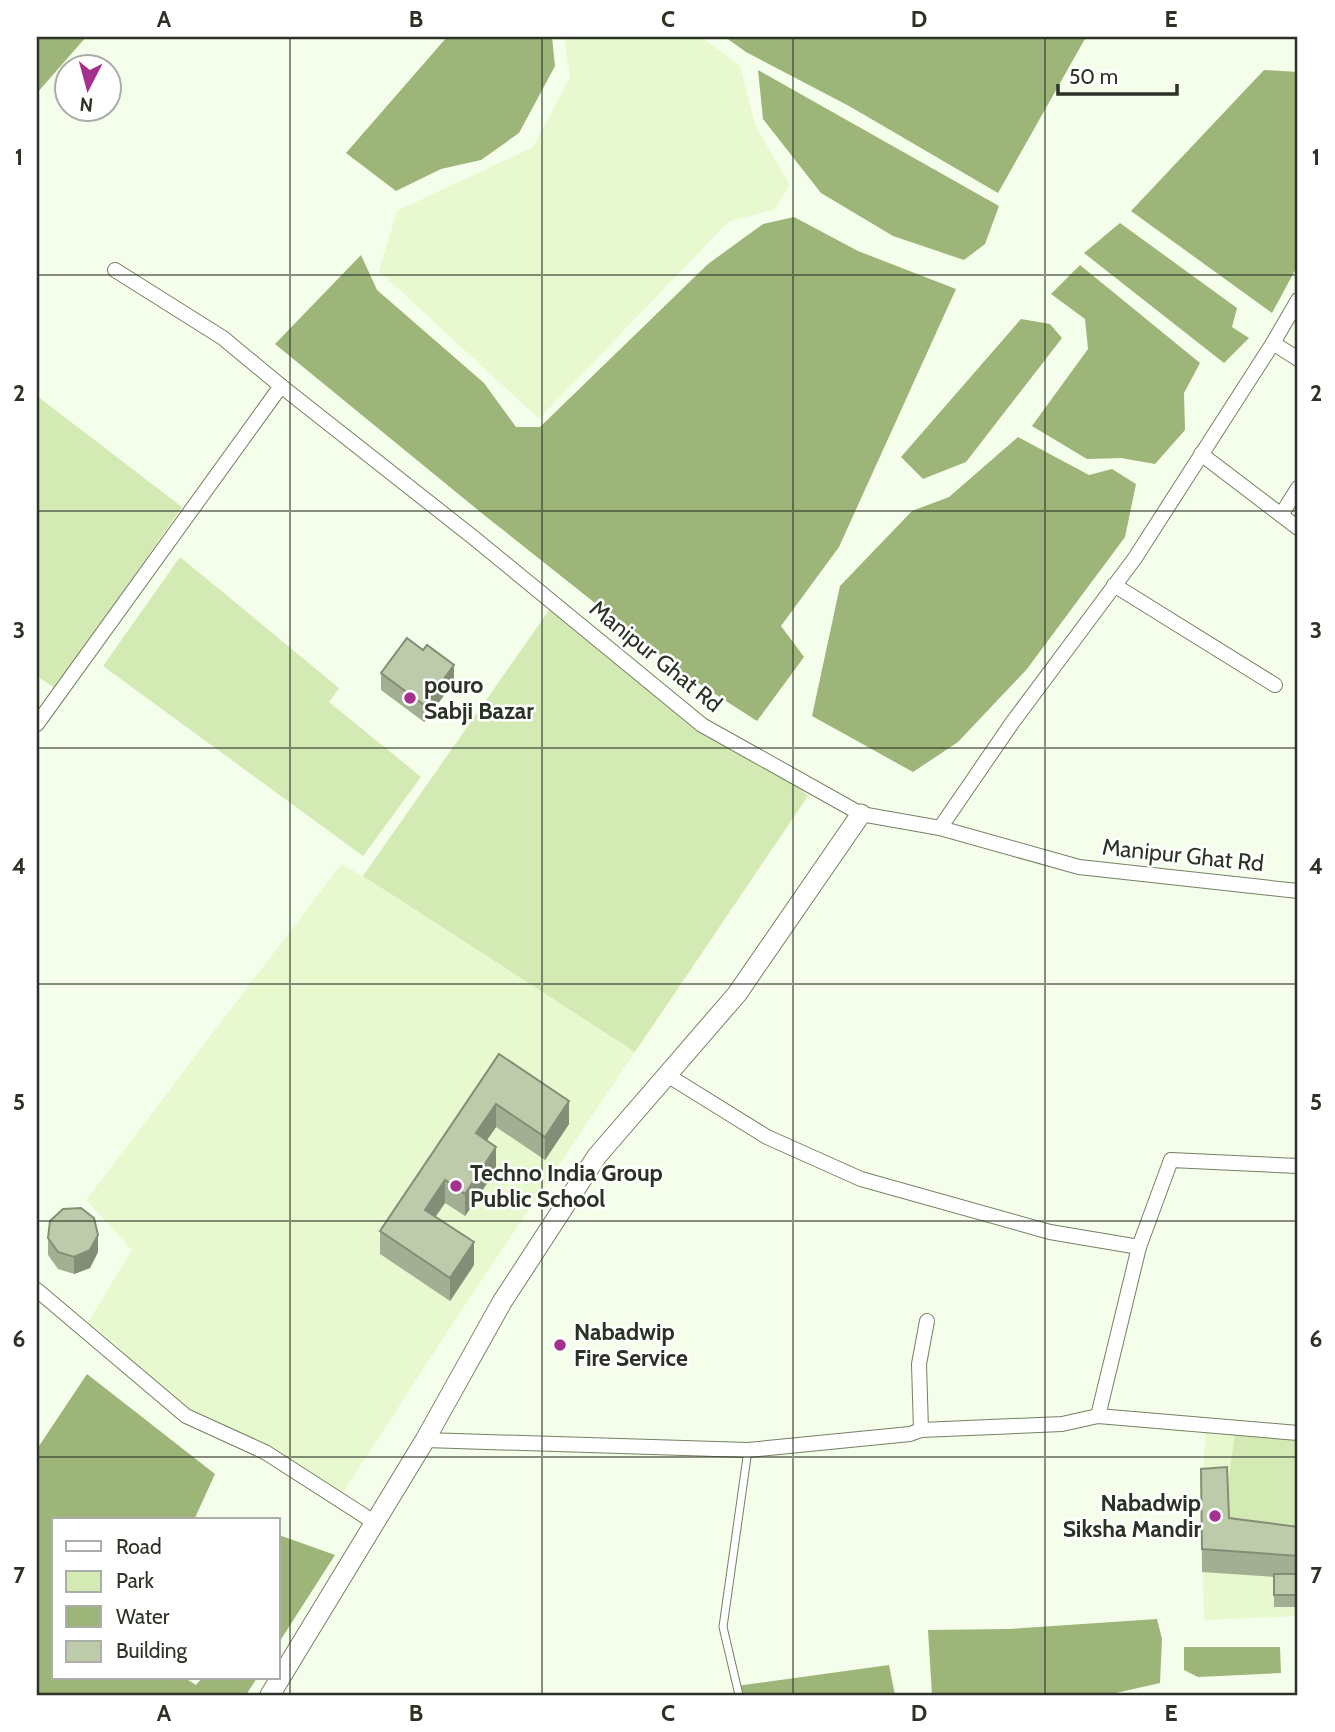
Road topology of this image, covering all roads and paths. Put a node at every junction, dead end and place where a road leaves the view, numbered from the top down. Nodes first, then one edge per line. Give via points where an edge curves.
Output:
1 (115, 270) dead end
2 (1298, 300) edge
3 (1273, 343) junction
4 (1298, 359) edge
5 (281, 386) junction
6 (1202, 454) junction
7 (1298, 488) edge
8 (1281, 515) junction
9 (1298, 528) edge
10 (1114, 585) junction
11 (1275, 685) dead end
12 (37, 724) edge
13 (861, 814) junction
14 (940, 828) junction
15 (1298, 891) edge
16 (667, 1074) junction
17 (1298, 1166) edge
18 (1139, 1247) junction
19 (37, 1290) edge
20 (927, 1321) dead end
21 (1098, 1416) junction
22 (921, 1430) junction
23 (1298, 1433) edge
24 (425, 1440) junction
25 (748, 1450) junction
26 (374, 1522) junction
27 (280, 1678) edge
28 (279, 1680) edge
29 (270, 1695) edge
30 (738, 1695) edge

1 - 5 street, Manipur Ghat Rd via 223,338
2 - 3 street
3 - 4 street
3 - 6 street
5 - 12 street
5 - 13 street, Manipur Ghat Rd via 702,725
6 - 8 street
6 - 10 street
7 - 8 street
8 - 9 street
10 - 11 street
10 - 14 street
13 - 14 street, Manipur Ghat Rd
13 - 16 street via 737,994
14 - 15 street, Manipur Ghat Rd via 1079,867
16 - 18 street via 767,1137 861,1179 1051,1232
16 - 24 street via 597,1156 502,1302
17 - 18 street via 1171,1160
18 - 21 street
19 - 26 street via 186,1416 265,1452
20 - 22 street via 919,1364
21 - 22 street via 1062,1424
21 - 23 street
22 - 25 street
24 - 25 street
24 - 26 street
25 - 30 lane via 723,1627
26 - 27 street
28 - 29 street

